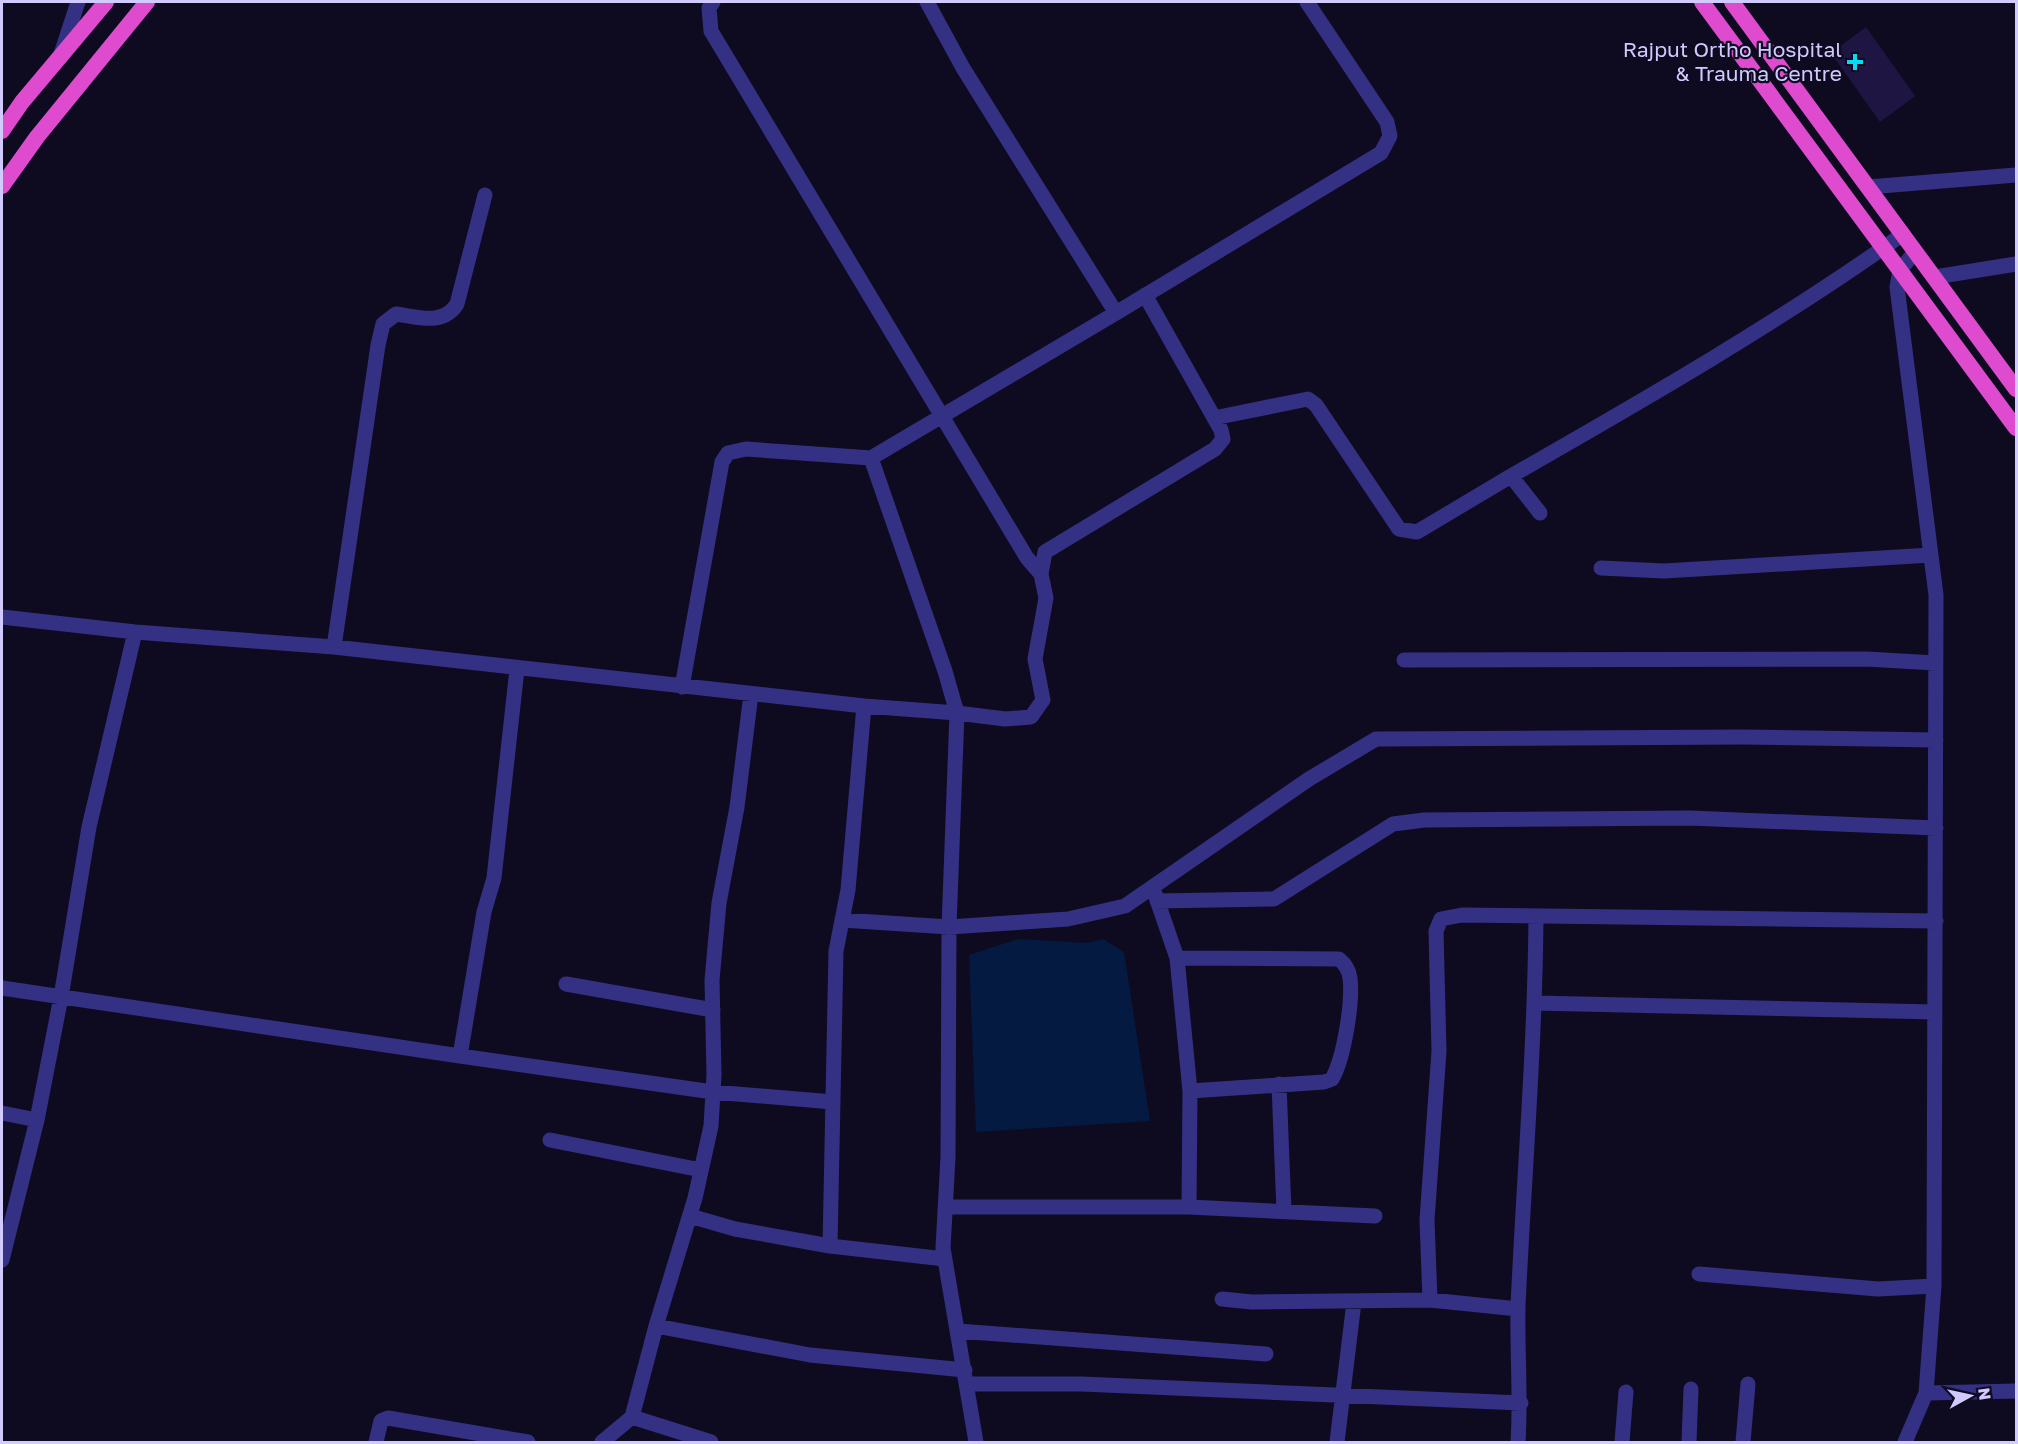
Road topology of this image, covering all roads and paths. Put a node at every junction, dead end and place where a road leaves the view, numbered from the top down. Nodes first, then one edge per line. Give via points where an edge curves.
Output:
1 (78, 2) edge
2 (106, 2) edge
3 (147, 2) edge
4 (154, 2) edge
5 (713, 2) edge
6 (927, 2) edge
7 (1307, 2) edge
8 (1702, 2) edge
9 (1732, 2) edge
10 (135, 19) junction
11 (60, 57) junction
12 (2, 131) edge
13 (2016, 175) edge
14 (2, 186) edge
15 (1868, 187) junction
16 (485, 195) dead end
17 (1903, 234) junction
18 (1884, 248) junction
19 (1915, 252) junction
20 (2016, 264) edge
21 (1900, 270) junction
22 (1935, 277) junction
23 (1145, 295) junction
24 (1116, 313) junction
25 (2016, 389) edge
26 (1998, 403) junction
27 (943, 417) junction
28 (1214, 418) junction
29 (2016, 428) edge
30 (871, 458) junction
31 (1511, 476) junction
32 (1540, 513) dead end
33 (1932, 555) junction
34 (1600, 568) dead end
35 (1041, 574) junction
36 (2, 618) edge
37 (135, 632) junction
38 (334, 647) junction
39 (1404, 660) dead end
40 (1936, 663) junction
41 (517, 669) junction
42 (682, 687) junction
43 (751, 694) junction
44 (864, 706) junction
45 (957, 713) junction
46 (1936, 740) junction
47 (1936, 828) junction
48 (1155, 894) junction
49 (1536, 916) junction
50 (842, 920) junction
51 (1935, 921) junction
52 (949, 927) junction
53 (1177, 958) junction
54 (566, 984) dead end
55 (2, 988) edge
56 (61, 997) junction
57 (1536, 1003) junction
58 (713, 1010) junction
59 (1935, 1011) junction
60 (460, 1056) junction
61 (1279, 1084) junction
62 (1190, 1091) junction
63 (713, 1092) junction
64 (833, 1102) junction
65 (2, 1113) edge
66 (37, 1120) junction
67 (550, 1140) dead end
68 (701, 1170) junction
69 (945, 1207) junction
70 (1189, 1207) junction
71 (1284, 1212) junction
72 (690, 1216) junction
73 (1375, 1216) dead end
74 (830, 1246) junction
75 (945, 1259) junction
76 (2, 1260) edge
77 (1699, 1274) dead end
78 (1934, 1286) junction
79 (1222, 1299) dead end
80 (1430, 1300) junction
81 (1354, 1302) junction
82 (1518, 1309) junction
83 (656, 1326) junction
84 (958, 1331) junction
85 (1266, 1354) dead end
86 (966, 1377) junction
87 (1748, 1384) dead end
88 (1691, 1389) dead end
89 (2016, 1390) edge
90 (1626, 1392) dead end
91 (1926, 1393) junction
92 (1341, 1396) junction
93 (1521, 1403) junction
94 (632, 1417) junction
95 (685, 1439) edge
96 (376, 1443) edge
97 (528, 1443) edge
98 (602, 1443) edge
99 (711, 1443) edge
100 (976, 1443) edge
101 (1336, 1443) edge
102 (1518, 1443) edge
103 (1622, 1443) edge
104 (1689, 1443) edge
105 (1743, 1443) edge
106 (1905, 1443) edge

1 - 11 street
2 - 11 highway
3 - 10 highway
4 - 10 street
5 - 27 street via 709,8 711,31
6 - 24 street via 963,68
7 - 23 street via 1387,122 1390,136 1381,153
8 - 18 highway
9 - 15 highway
10 - 14 highway via 37,137
11 - 12 highway
13 - 15 street
15 - 17 highway
16 - 38 street via 452,312 433,319 396,314 383,324
17 - 18 street
17 - 19 highway
18 - 21 highway
18 - 31 street via 1648,398
19 - 21 street
19 - 22 highway
20 - 22 street
21 - 26 highway
21 - 33 street via 1898,300
22 - 25 highway
23 - 24 street
23 - 28 street
24 - 27 street
25 - 26 street
26 - 29 highway
27 - 30 street
27 - 35 street via 1027,558
28 - 31 street via 1308,399 1316,405 1399,529 1408,533 1417,532
28 - 35 street via 1223,439 1215,449 1045,552
30 - 42 street via 746,449 728,453 722,462
30 - 45 street
31 - 32 street
33 - 34 street via 1664,571
33 - 40 street
35 - 45 street via 1046,598 1035,659 1043,700 1031,717
36 - 37 street
37 - 38 street
37 - 56 street via 89,827
38 - 41 street
39 - 40 street via 1866,659
40 - 46 street
41 - 42 street
41 - 60 street via 494,878 484,912
42 - 43 street
43 - 44 street
43 - 58 street via 737,807 719,903
44 - 45 street
44 - 50 street
45 - 52 street
46 - 47 street
46 - 48 street via 1376,739 1309,779
47 - 48 street via 1690,818 1424,820 1393,824 1274,899
47 - 51 street
48 - 52 street via 1125,906 1068,919
48 - 53 street
49 - 51 street
49 - 57 street
49 - 80 street via 1449,915 1441,919 1436,931 1439,1051 1427,1220
50 - 52 street
50 - 64 street via 836,951
51 - 59 street
52 - 69 street
53 - 61 street via 1339,958 1347,966 1350,979 1346,1022 1337,1071 1332,1079
53 - 62 street
54 - 58 street
55 - 56 street
56 - 60 street
56 - 66 street
57 - 59 street
57 - 82 street
58 - 63 street
59 - 78 street
60 - 63 street
61 - 62 street
61 - 71 street
62 - 70 street
63 - 64 street
63 - 68 street via 711,1126
64 - 74 street
65 - 66 street
66 - 76 street
67 - 68 street
68 - 72 street
69 - 70 street
69 - 75 street
70 - 71 street
71 - 73 street
72 - 74 street via 735,1229
72 - 83 street
74 - 75 street
75 - 84 street
77 - 78 street via 1878,1289
78 - 91 street
79 - 81 street
80 - 81 street
80 - 82 street
81 - 92 street
82 - 93 street
83 - 86 street via 810,1355
83 - 94 street
84 - 85 street
84 - 86 street
86 - 92 street
86 - 100 street
87 - 105 street
88 - 104 street
89 - 91 street
90 - 103 street
91 - 106 street
92 - 93 street
92 - 101 street
93 - 102 street
94 - 95 street
94 - 98 street
95 - 99 street
96 - 97 street via 381,1421 388,1418

